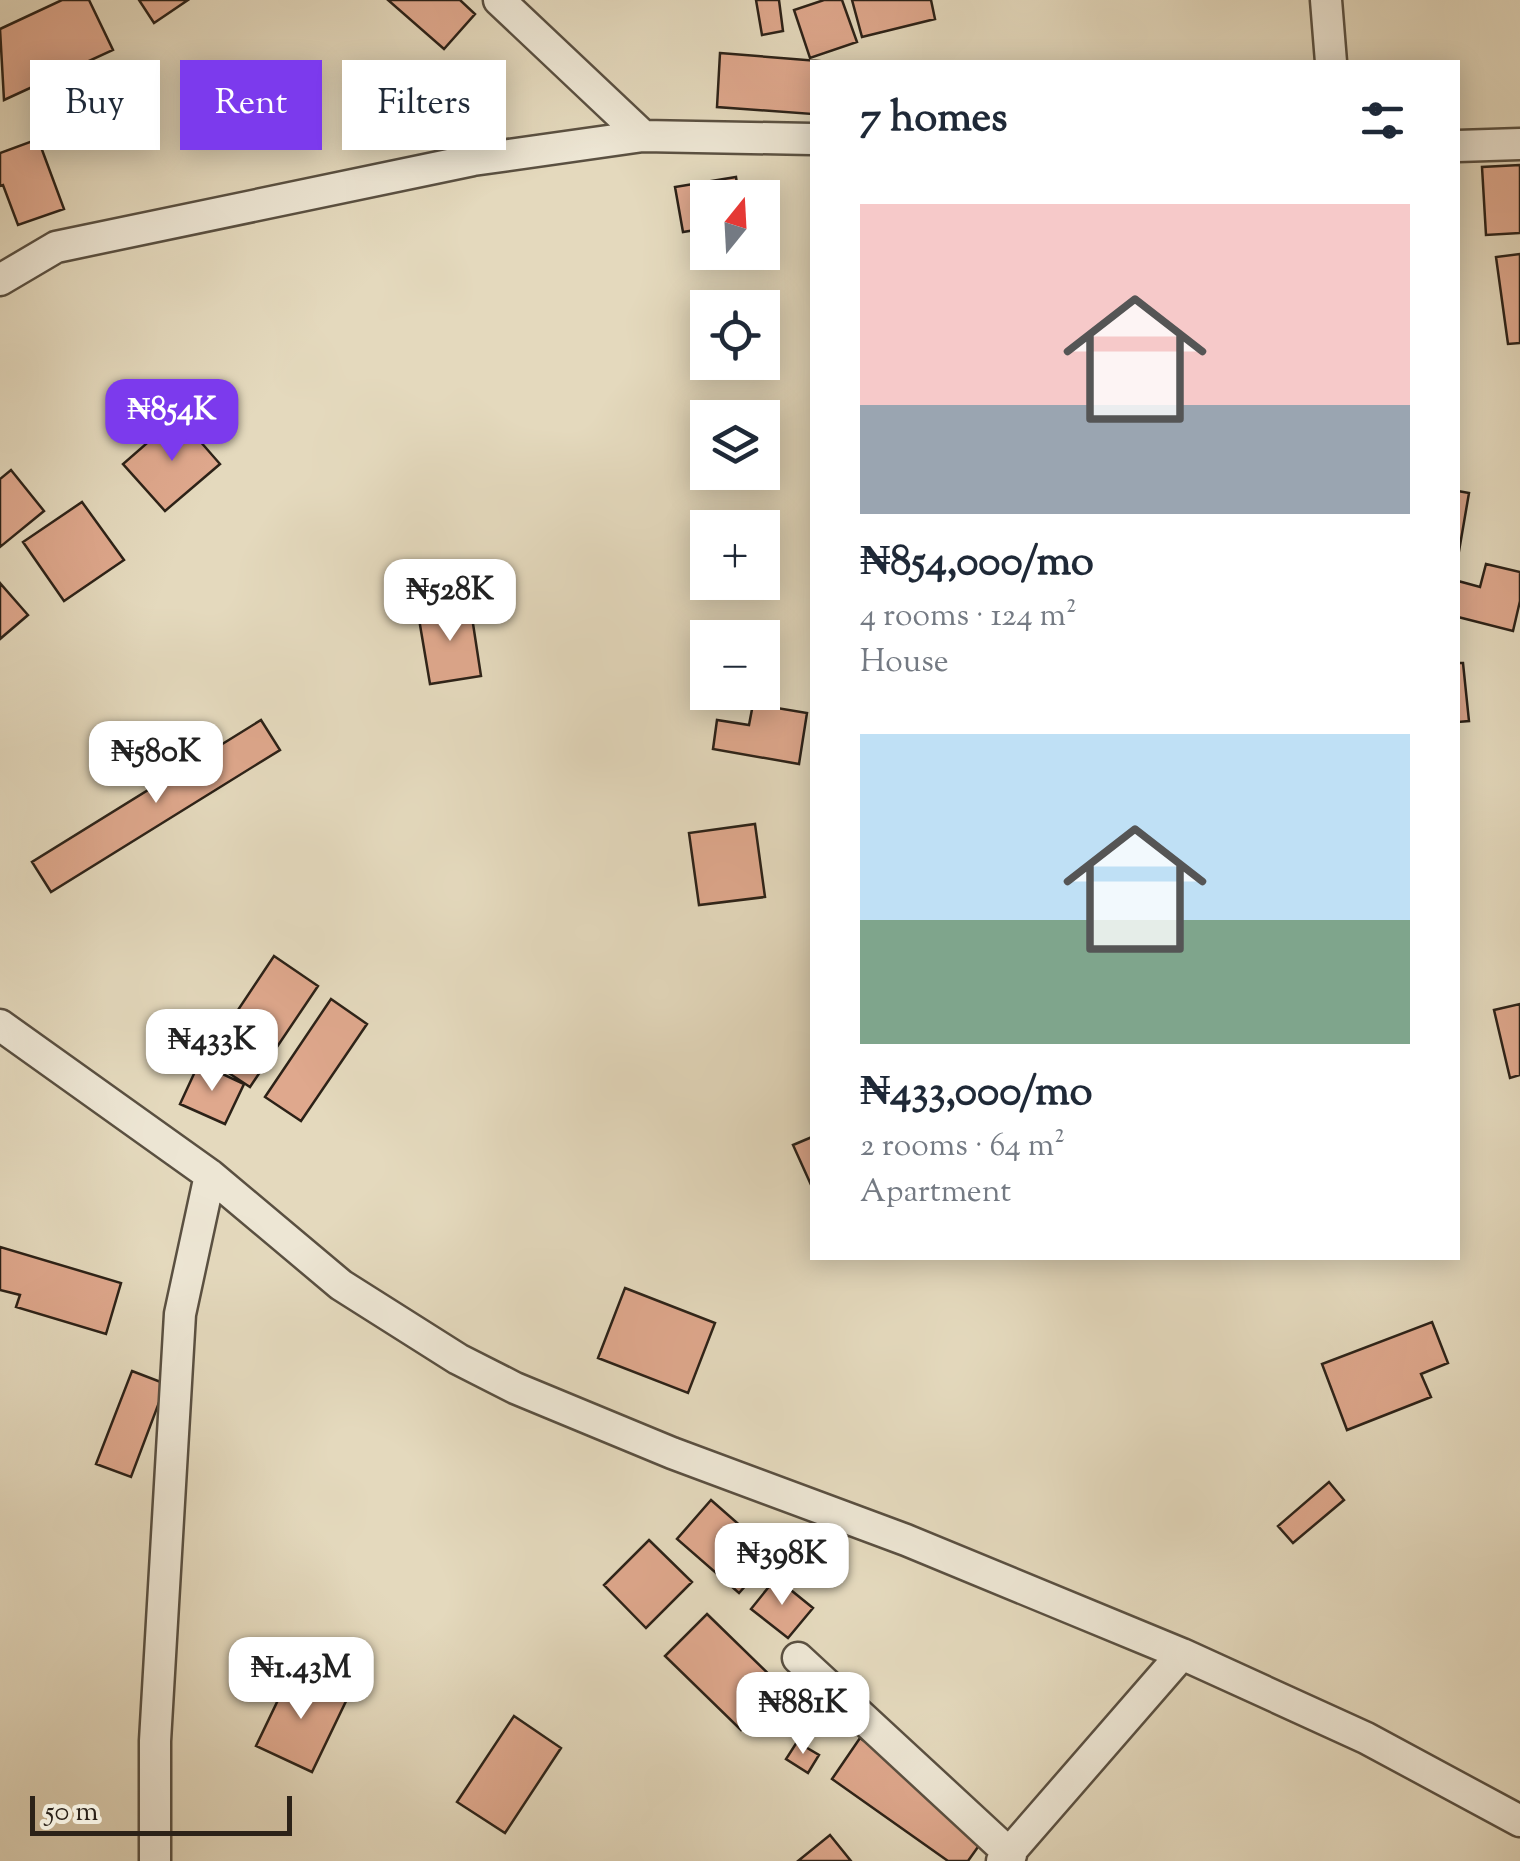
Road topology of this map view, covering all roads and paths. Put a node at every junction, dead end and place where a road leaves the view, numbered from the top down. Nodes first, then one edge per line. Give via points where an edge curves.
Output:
1 (499, 0) edge
2 (1326, 0) edge
3 (1330, 60) edge
4 (643, 136) junction
5 (810, 139) edge
6 (1520, 144) edge
7 (1460, 146) edge
8 (0, 280) edge
9 (0, 1026) edge
10 (210, 1175) junction
11 (1182, 1654) junction
12 (798, 1658) dead end
13 (1520, 1822) edge
14 (1006, 1858) edge
15 (155, 1861) edge

1 - 4 street
2 - 3 street
4 - 5 street
4 - 8 street via 473,160 56,247
6 - 7 street
9 - 10 street
10 - 11 street via 341,1284 515,1388
10 - 15 street via 180,1314 155,1740
11 - 13 street via 1366,1738
11 - 14 street
12 - 14 street

